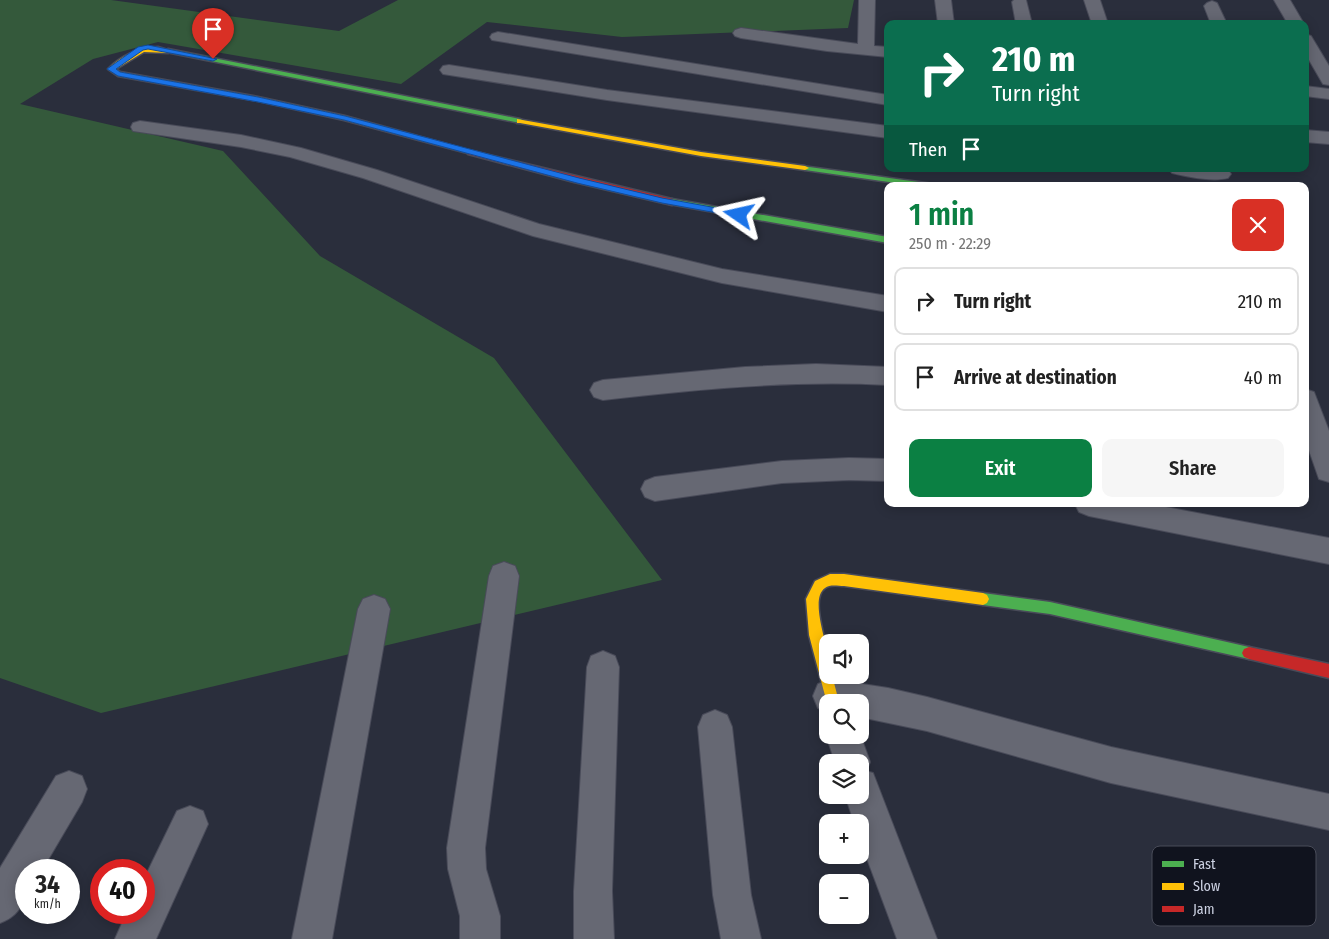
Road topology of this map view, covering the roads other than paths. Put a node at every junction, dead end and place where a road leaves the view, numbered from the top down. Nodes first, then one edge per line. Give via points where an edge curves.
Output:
1 (867, 0) edge
2 (943, 0) edge
3 (1092, 0) edge
4 (1282, 0) edge
5 (1020, 2) dead end
6 (1212, 6) dead end
7 (946, 20) edge
8 (1023, 20) edge
9 (1099, 20) edge
10 (1217, 20) edge
11 (1294, 20) edge
12 (742, 33) dead end
13 (498, 37) dead end
14 (1309, 45) edge
15 (866, 50) junction
16 (884, 52) edge
17 (449, 70) dead end
18 (1329, 80) edge
19 (1309, 92) edge
20 (1329, 94) edge
21 (884, 99) edge
22 (140, 127) dead end
23 (884, 131) edge
24 (1309, 136) edge
25 (1329, 138) edge
26 (1197, 172) edge
27 (1222, 176) edge
28 (904, 182) edge
29 (884, 239) edge
30 (884, 303) edge
31 (884, 376) edge
32 (603, 390) dead end
33 (1309, 415) edge
34 (1320, 462) edge
35 (884, 470) edge
36 (655, 489) dead end
37 (1104, 507) edge
38 (1329, 551) edge
39 (504, 576) dead end
40 (374, 609) dead end
41 (603, 667) dead end
42 (1329, 671) edge
43 (830, 694) edge
44 (869, 703) edge
45 (715, 727) dead end
46 (69, 789) dead end
47 (866, 804) edge
48 (1329, 812) edge
49 (190, 824) dead end
50 (0, 904) edge
51 (135, 939) edge
52 (312, 939) edge
53 (480, 939) edge
54 (594, 939) edge
55 (741, 939) edge
56 (917, 939) edge

1 - 15 street
2 - 7 street
3 - 9 street
4 - 11 street
5 - 8 street
6 - 10 street
12 - 15 street
13 - 21 street
14 - 18 street
15 - 16 street
17 - 23 street via 607,95
19 - 20 street
22 - 30 street via 294,152 533,229 722,276
24 - 25 street
26 - 27 street
28 - 29 street via 701,154 588,134 155,48 141,48 111,69 118,74 345,118 662,200
31 - 32 street via 746,375
33 - 34 street
35 - 36 street via 782,472
37 - 38 street
39 - 53 street via 466,848 467,869 480,916
40 - 52 street
41 - 54 street via 593,891
42 - 43 street via 1050,608 830,580 819,585 812,599 816,635
44 - 48 street via 919,712 1111,765
45 - 55 street via 732,895
46 - 50 street
47 - 56 street
49 - 51 street

